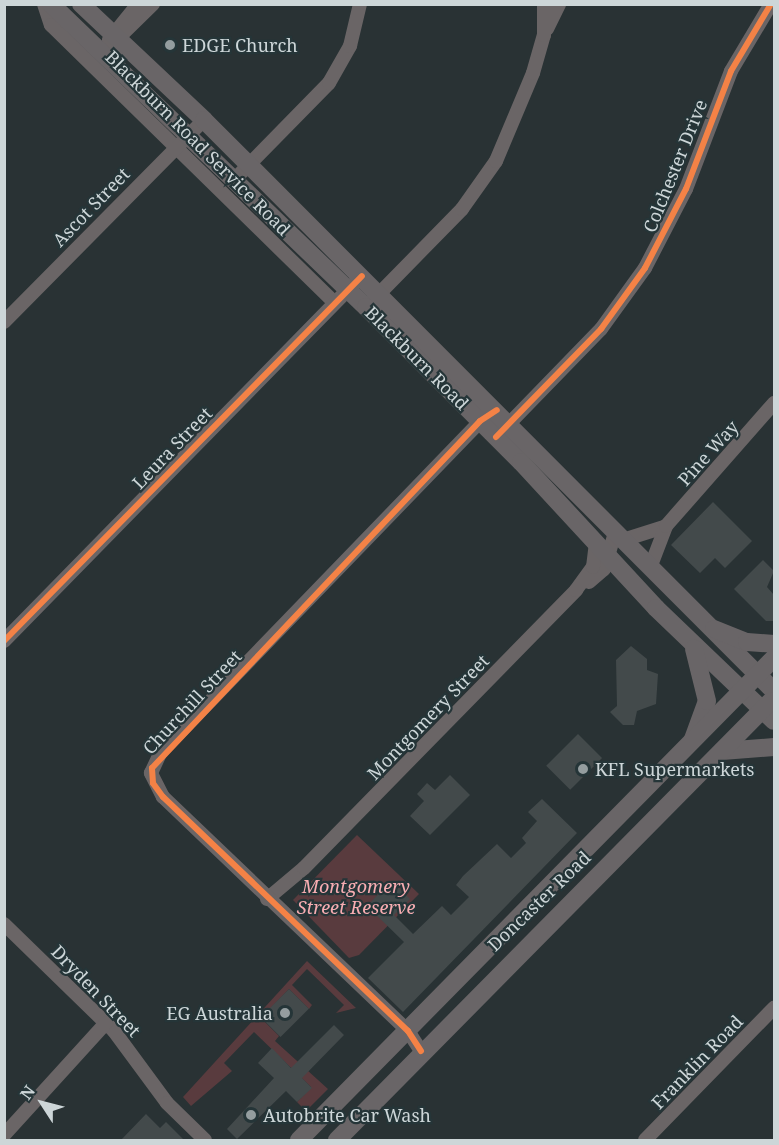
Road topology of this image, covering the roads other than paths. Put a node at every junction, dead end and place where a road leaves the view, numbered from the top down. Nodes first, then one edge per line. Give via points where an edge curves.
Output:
1 (44, 4) edge
2 (51, 4) edge
3 (138, 4) edge
4 (153, 4) edge
5 (360, 4) edge
6 (544, 4) edge
7 (559, 4) edge
8 (771, 4) edge
9 (84, 6) edge
10 (544, 35) junction
11 (116, 37) junction
12 (103, 53) junction
13 (204, 120) junction
14 (190, 134) junction
15 (177, 147) junction
16 (250, 165) junction
17 (236, 179) junction
18 (362, 276) junction
19 (348, 290) junction
20 (380, 294) junction
21 (335, 303) junction
22 (366, 307) junction
23 (4, 322) edge
24 (774, 403) edge
25 (497, 410) junction
26 (510, 423) junction
27 (487, 428) junction
28 (666, 526) junction
29 (619, 536) junction
30 (602, 550) junction
31 (650, 568) junction
32 (707, 626) junction
33 (4, 641) edge
34 (691, 641) junction
35 (774, 644) edge
36 (774, 658) edge
37 (758, 676) junction
38 (774, 692) edge
39 (745, 693) junction
40 (770, 710) edge
41 (774, 747) edge
42 (722, 751) junction
43 (686, 754) junction
44 (271, 903) junction
45 (4, 924) edge
46 (774, 1008) edge
47 (110, 1027) junction
48 (405, 1035) junction
49 (422, 1051) junction
50 (4, 1135) edge
51 (205, 1140) edge
52 (299, 1140) edge
53 (337, 1140) edge
54 (645, 1140) edge

1 - 15 street, Blackburn Road Service Road via 51,26
2 - 12 main road, Blackburn Road
3 - 11 street
4 - 11 street
5 - 16 street via 350,46 329,83
6 - 10 street
7 - 10 street
8 - 26 street, Colchester Drive via 731,71 686,189 645,268 601,328
9 - 11 main road, Blackburn Road
10 - 20 street via 518,115 486,178
11 - 12 street
11 - 13 main road, Blackburn Road
12 - 14 main road, Blackburn Road
13 - 14 street, Ascot Street
13 - 16 main road, Blackburn Road
14 - 15 street, Ascot Street
14 - 17 main road, Blackburn Road
15 - 21 street, Blackburn Road Service Road
15 - 23 street, Ascot Street
16 - 17 street
16 - 18 main road, Blackburn Road
17 - 19 main road, Blackburn Road
18 - 19 street, Leura Street
18 - 20 main road, Blackburn Road
19 - 21 street, Leura Street
19 - 22 main road, Blackburn Road
20 - 22 street
20 - 25 main road, Blackburn Road
21 - 33 street, Leura Street
22 - 27 main road, Blackburn Road
24 - 28 street, Pine Way
25 - 26 main road, Blackburn Road
25 - 27 street, Churchill Street
26 - 27 street, Colchester Drive
26 - 29 main road, Blackburn Road
27 - 30 main road, Blackburn Road
27 - 44 street, Churchill Street via 455,452 153,764 158,791
28 - 29 street
28 - 31 street, Pine Way
29 - 30 street, Montgomery Street
29 - 31 main road, Blackburn Road
30 - 34 main road, Blackburn Road
30 - 44 street, Montgomery Street via 604,569 576,590
31 - 32 main road, Blackburn Road
32 - 35 main road via 747,642
32 - 37 main road, Blackburn Road
34 - 39 main road, Blackburn Road
34 - 43 main road via 707,701
36 - 37 main road, Doncaster Road
37 - 38 main road, Blackburn Road
37 - 39 main road, Doncaster Road
39 - 40 main road, Blackburn Road
39 - 43 main road, Doncaster Road
40 - 42 main road, Doncaster Road
41 - 42 main road
42 - 49 main road, Doncaster Road
43 - 48 main road, Doncaster Road
44 - 48 street, Churchill Street
45 - 47 street, Dryden Street
46 - 54 street, Franklin Road
47 - 50 street
47 - 51 street, Dryden Street via 166,1103
48 - 49 street, Churchill Street
48 - 52 main road, Doncaster Road
49 - 53 main road, Doncaster Road

